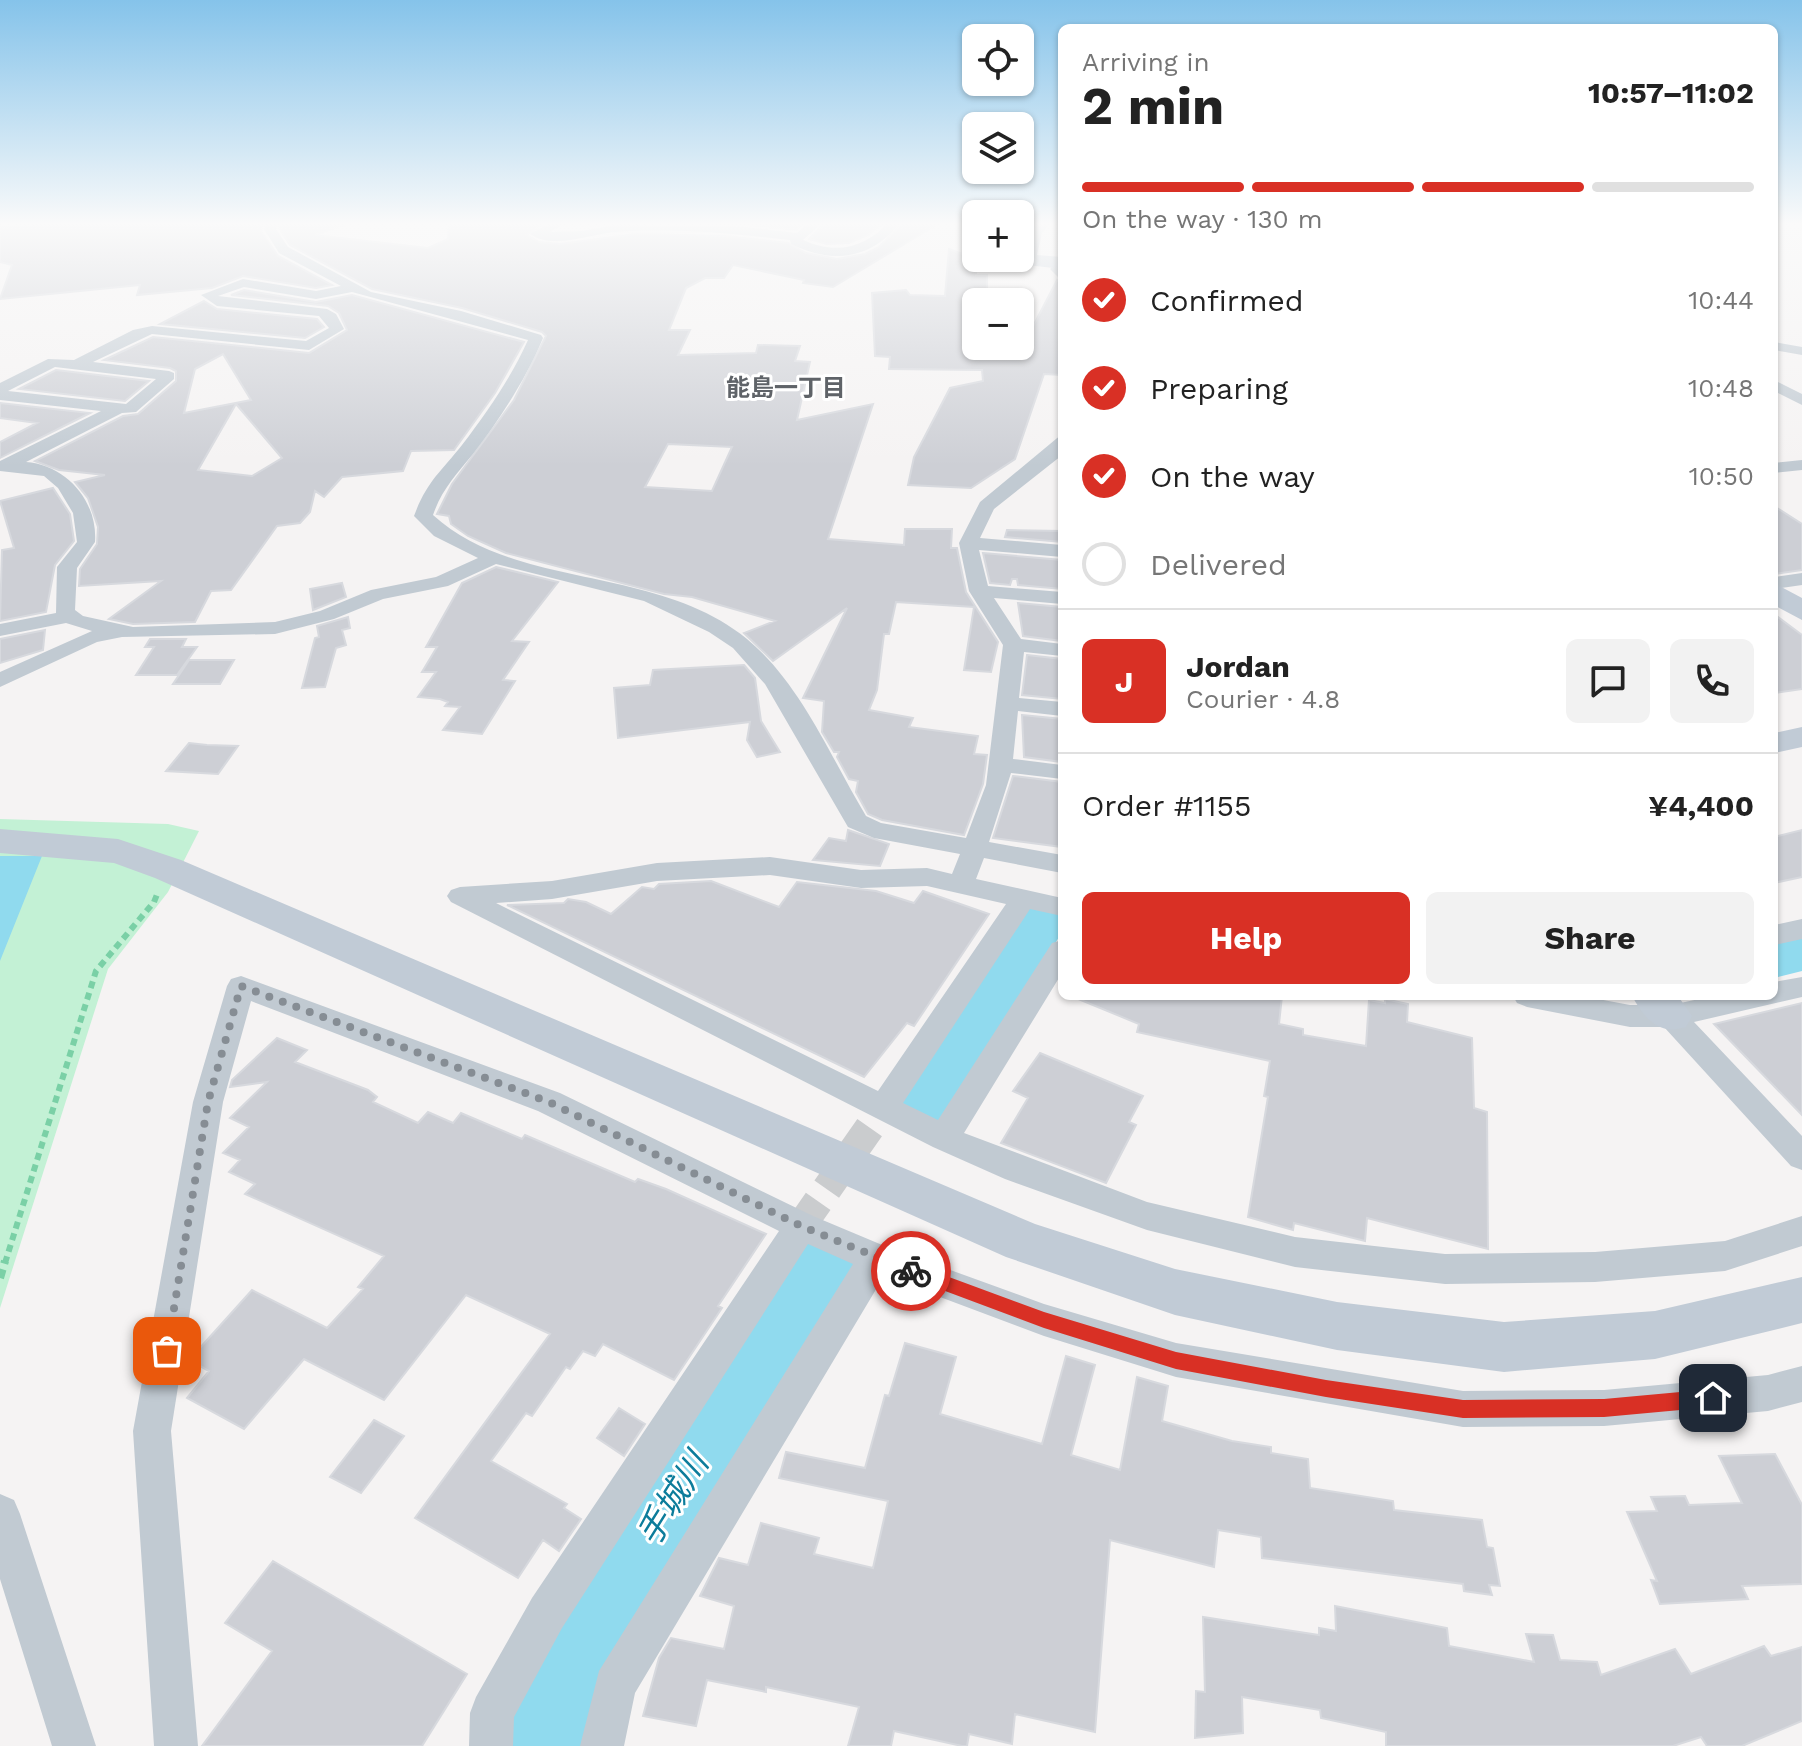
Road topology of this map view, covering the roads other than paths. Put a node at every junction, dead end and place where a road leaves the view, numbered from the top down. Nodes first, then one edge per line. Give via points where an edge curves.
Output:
1 (233, 303) edge
2 (397, 303) edge
3 (1778, 347) edge
4 (1802, 351) edge
5 (76, 365) junction
6 (1778, 387) edge
7 (0, 392) edge
8 (1802, 400) edge
9 (119, 408) junction
10 (1058, 450) edge
11 (1802, 465) edge
12 (1, 467) edge
13 (1778, 468) edge
14 (968, 543) junction
15 (1058, 551) edge
16 (497, 557) junction
17 (1802, 579) edge
18 (1778, 582) edge
19 (979, 591) junction
20 (1778, 595) edge
21 (1058, 598) edge
22 (1802, 611) edge
23 (68, 617) junction
24 (0, 630) edge
25 (121, 631) junction
26 (1014, 645) junction
27 (1058, 650) edge
28 (0, 680) edge
29 (1007, 703) junction
30 (1058, 709) edge
31 (1802, 737) edge
32 (1778, 742) edge
33 (1002, 765) junction
34 (1058, 772) edge
35 (0, 841) edge
36 (974, 848) junction
37 (1058, 863) edge
38 (961, 885) junction
39 (1022, 900) junction
40 (1058, 906) edge
41 (1802, 929) edge
42 (1778, 934) edge
43 (1058, 956) edge
44 (1802, 987) edge
45 (1778, 992) edge
46 (1548, 1000) edge
47 (1721, 1000) edge
48 (1662, 1006) edge
49 (884, 1107) junction
50 (944, 1138) junction
51 (1802, 1157) edge
52 (801, 1226) junction
53 (1802, 1231) edge
54 (876, 1258) junction
55 (1802, 1300) edge
56 (1802, 1384) edge
57 (0, 1514) edge
58 (74, 1746) edge
59 (176, 1746) edge
60 (491, 1746) edge
61 (602, 1746) edge

1 - 5 street via 322,312 337,329 309,346 152,330
2 - 16 street via 536,338 522,371 424,506 423,516 437,530
3 - 4 street
5 - 7 street via 53,362
5 - 9 street via 169,376 130,409
6 - 8 street
7 - 9 street
9 - 12 street
10 - 14 street via 986,506
11 - 13 street
12 - 23 street via 51,472 80,510 86,544 67,567
14 - 15 street
14 - 19 street
16 - 25 street via 441,582 378,594 293,625
16 - 36 street via 640,593 694,614 742,645 790,704 857,821 874,830
17 - 18 street
19 - 21 street
19 - 26 street
20 - 22 street
23 - 24 street
23 - 25 street
25 - 28 street via 91,637
26 - 27 street
26 - 29 street
29 - 30 street
29 - 33 street
31 - 32 street
33 - 34 street
33 - 36 street
35 - 55 street via 118,851 168,869 1024,1242 1175,1292 1337,1326 1504,1347 1655,1335
36 - 37 street
36 - 38 street
38 - 39 street
38 - 49 street via 927,877 861,879 770,866 657,872 552,890 460,896
39 - 40 street
39 - 49 street
41 - 42 street
43 - 50 street
44 - 45 street
46 - 48 street via 1630,1016
47 - 48 street
48 - 51 street
49 - 50 street
50 - 53 street via 1147,1216 1295,1252 1445,1269 1595,1267 1725,1256
52 - 54 street
52 - 59 street via 549,1102 241,986 208,1102 152,1431
52 - 60 street via 547,1613 492,1713
54 - 56 street via 1044,1320 1176,1360 1463,1409 1604,1408 1768,1393
54 - 61 street via 614,1686
57 - 58 street

